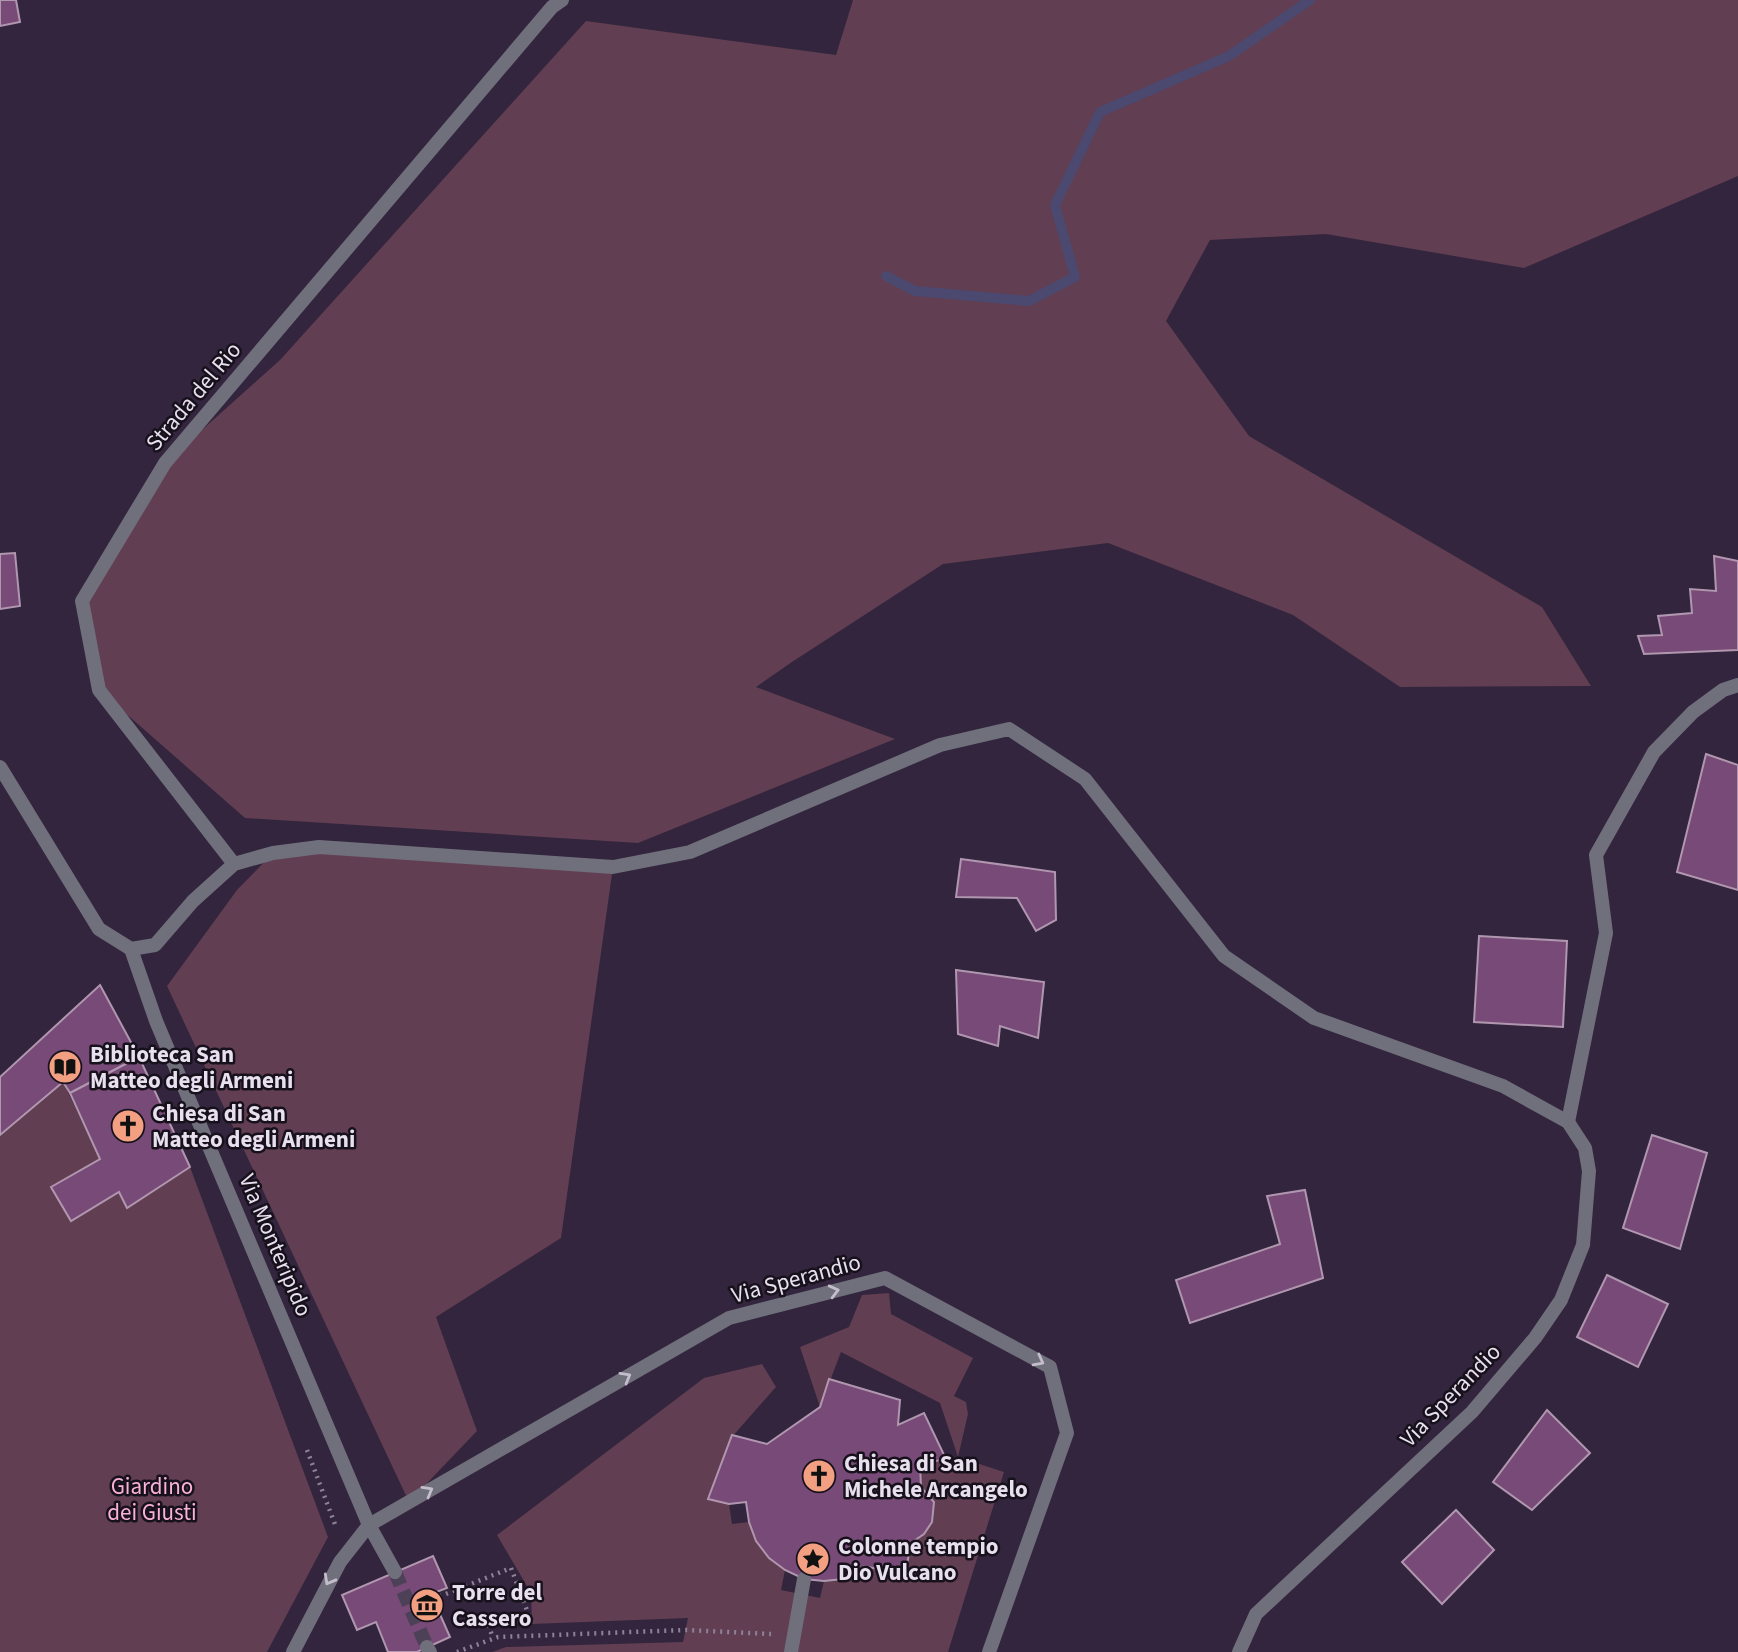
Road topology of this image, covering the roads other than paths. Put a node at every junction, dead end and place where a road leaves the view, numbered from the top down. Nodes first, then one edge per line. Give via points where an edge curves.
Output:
1 (562, 0) edge
2 (1738, 683) edge
3 (0, 766) edge
4 (234, 864) junction
5 (131, 949) junction
6 (1568, 1122) junction
7 (369, 1525) junction
8 (395, 1572) tunnel mouth
9 (804, 1579) dead end
10 (293, 1652) edge
11 (791, 1652) edge
12 (989, 1652) edge
13 (1239, 1652) edge

1 - 4 street, Strada del Rio via 165,463 82,601 99,690
2 - 6 street via 1693,712 1654,752 1596,855 1606,933
3 - 5 street via 99,929
4 - 5 street via 155,945
4 - 6 street via 319,847 613,867 690,852 940,745 1009,729 1085,779 1224,956 1314,1018 1503,1086
5 - 7 street, Via Monteripido via 156,1021
6 - 13 street, Via Sperandio via 1585,1148 1589,1171 1583,1245 1561,1300 1472,1412 1256,1614
7 - 8 street, Via Monteripido
7 -> 10 street via 340,1562
7 -> 12 street, Via Sperandio via 729,1318 884,1278 1050,1367 1058,1394 1066,1433
9 - 11 street

